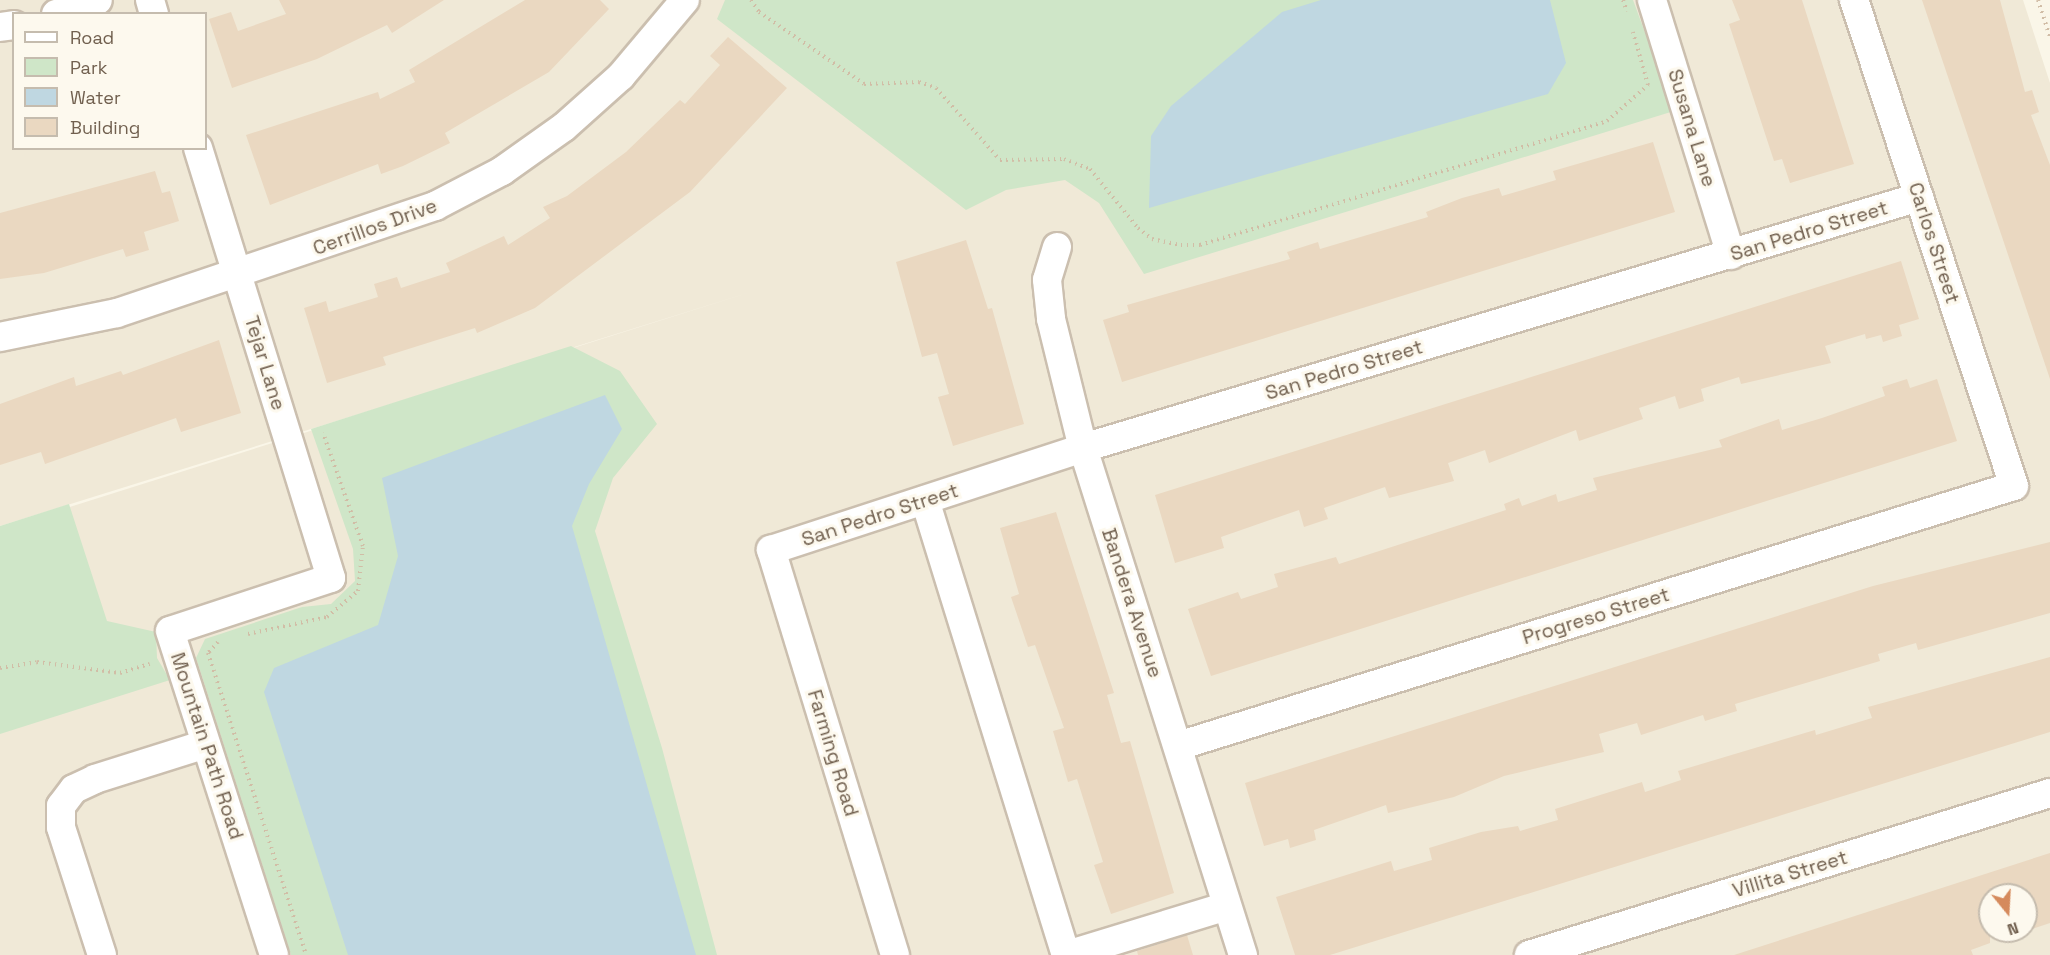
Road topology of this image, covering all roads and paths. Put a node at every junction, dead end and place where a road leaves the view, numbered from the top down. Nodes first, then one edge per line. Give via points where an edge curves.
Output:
1 (98, 0) edge
2 (685, 0) edge
3 (751, 0) edge
4 (1623, 0) edge
5 (1652, 0) edge
6 (1854, 0) edge
7 (2038, 0) edge
8 (62, 12) edge
9 (1629, 15) dead end
10 (1631, 26) dead end
11 (2050, 38) edge
12 (199, 150) edge
13 (1919, 197) junction
14 (1057, 247) dead end
15 (1731, 255) junction
16 (238, 274) junction
17 (0, 337) edge
18 (323, 433) dead end
19 (1083, 448) junction
20 (2014, 486) joint
21 (925, 500) junction
22 (771, 550) joint
23 (331, 578) joint
24 (238, 637) dead end
25 (227, 640) dead end
26 (150, 664) dead end
27 (0, 668) edge
28 (206, 744) junction
29 (1178, 746) junction
30 (2050, 793) edge
31 (1227, 906) junction
32 (102, 955) edge
33 (274, 955) edge
34 (306, 955) edge
35 (895, 955) edge
36 (1067, 955) edge
37 (1243, 955) edge
38 (1529, 955) edge

1 - 8 street
2 - 16 street, Cerrillos Drive via 594,102 502,171 400,221
3 - 10 path via 759,12 864,84 919,82 936,88 1000,160 1064,159 1090,169 1138,228 1152,239 1181,246 1200,245 1607,121 1648,85
4 - 9 path
5 - 15 street, Susana Lane
6 - 13 street, Carlos Street
7 - 11 path
12 - 16 street, Tejar Lane
13 - 15 street, San Pedro Street
13 - 20 street, Carlos Street
14 - 19 street, Bandera Avenue via 1047,280 1051,319
15 - 19 street, San Pedro Street
16 - 17 street, Cerrillos Drive via 84,323
16 - 23 street, Tejar Lane
18 - 24 path via 363,546 358,591 327,617
19 - 21 street, San Pedro Street
19 - 29 street, Bandera Avenue
20 - 29 street, Progreso Street
21 - 22 street, San Pedro Street
21 - 36 street
22 - 35 street, Farming Road
23 - 28 street, Mountain Path Road via 170,631
25 - 34 path via 208,653
26 - 27 path via 120,673 37,662
28 - 32 street via 95,779 74,789 61,806 61,827
28 - 33 street, Mountain Path Road
29 - 31 street, Bandera Avenue
30 - 38 street, Villita Street
31 - 36 street
31 - 37 street, Bandera Avenue

